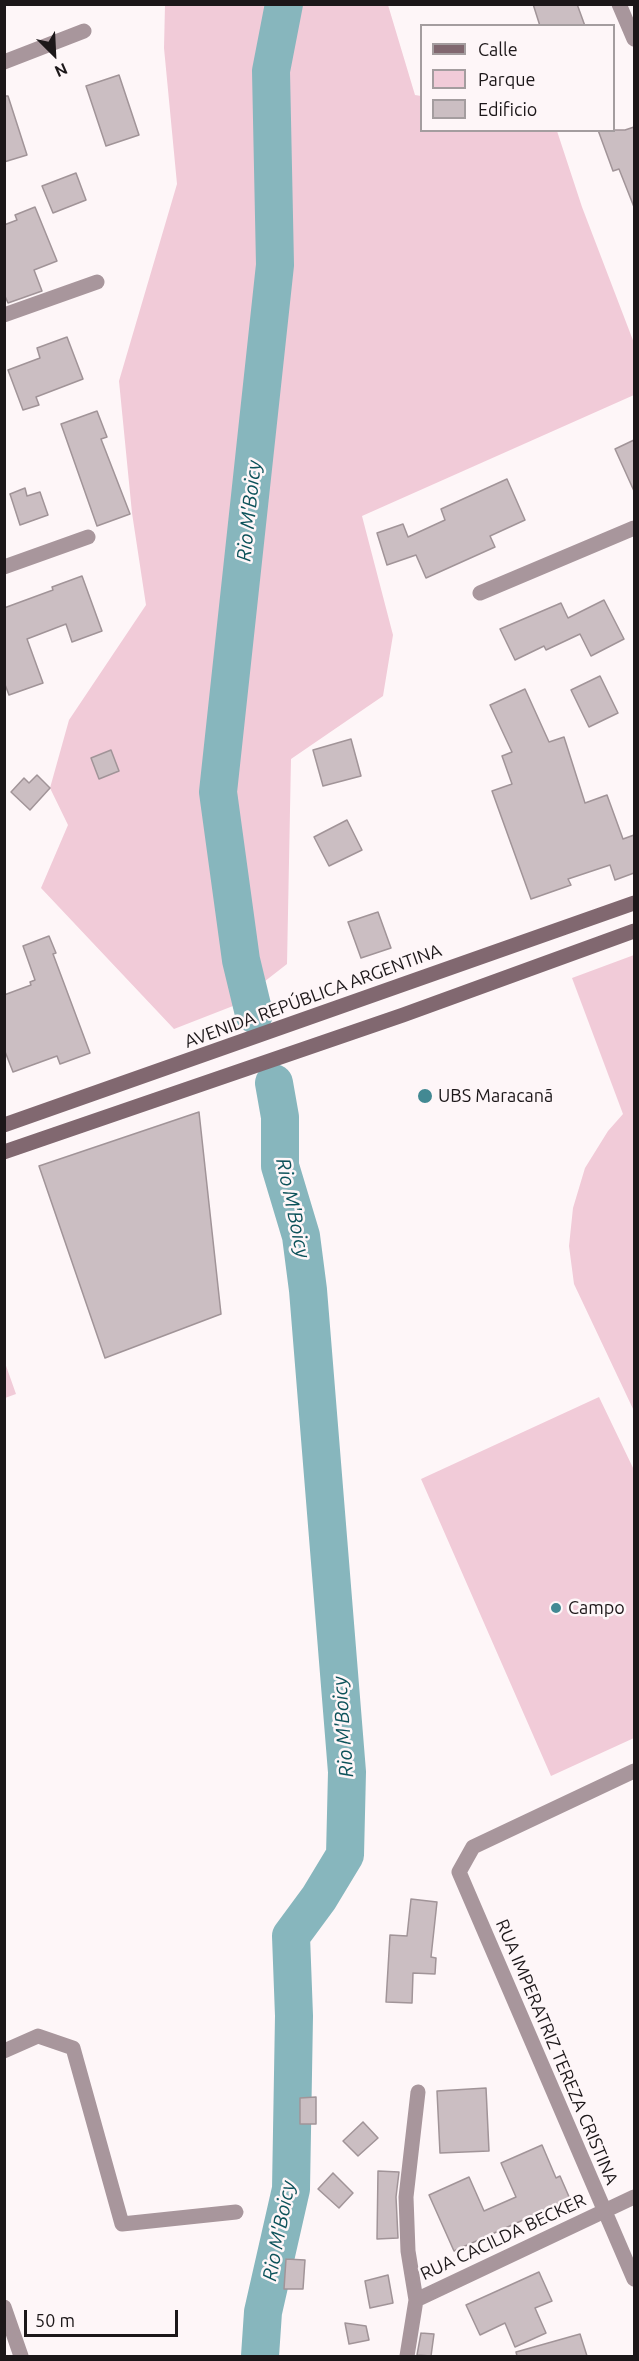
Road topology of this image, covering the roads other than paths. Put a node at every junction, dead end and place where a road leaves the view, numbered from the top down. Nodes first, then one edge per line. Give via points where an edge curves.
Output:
1 (619, 4) edge
2 (84, 31) dead end
3 (634, 39) edge
4 (4, 62) edge
5 (97, 282) dead end
6 (4, 315) edge
7 (634, 528) edge
8 (88, 537) dead end
9 (4, 567) edge
10 (480, 593) dead end
11 (634, 903) edge
12 (634, 931) edge
13 (4, 1125) edge
14 (4, 1152) edge
15 (634, 1771) edge
16 (4, 2051) edge
17 (418, 2092) dead end
18 (634, 2197) edge
19 (604, 2211) junction
20 (236, 2212) dead end
21 (634, 2279) edge
22 (416, 2300) junction
23 (4, 2307) edge
24 (21, 2356) edge
25 (407, 2356) edge

1 - 3 street
2 - 4 street
5 - 6 street
7 - 10 street
8 - 9 street
11 - 13 main road, AVENIDA REPÚBLICA ARGENTINA
12 - 14 main road
15 - 19 street, RUA IMPERATRIZ TEREZA CRISTINA via 473,1847 459,1872
16 - 20 street via 38,2037 73,2048 122,2224
17 - 22 street, RUA CACILDA BECKER via 406,2197 408,2251
18 - 19 street, RUA CACILDA BECKER
19 - 21 street, RUA IMPERATRIZ TEREZA CRISTINA
19 - 22 street, RUA CACILDA BECKER
22 - 25 street
23 - 24 street

